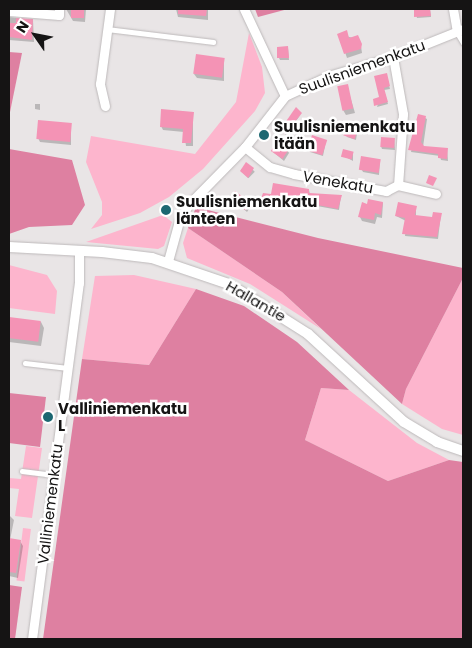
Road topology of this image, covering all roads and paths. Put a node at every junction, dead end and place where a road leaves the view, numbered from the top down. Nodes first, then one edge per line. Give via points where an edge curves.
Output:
1 (59, 9) edge
2 (110, 9) edge
3 (244, 9) edge
4 (453, 9) edge
5 (9, 11) edge
6 (107, 29) junction
7 (460, 31) edge
8 (213, 42) dead end
9 (463, 42) edge
10 (393, 57) junction
11 (285, 96) junction
12 (105, 106) dead end
13 (245, 148) junction
14 (398, 185) junction
15 (436, 194) dead end
16 (9, 248) edge
17 (79, 250) junction
18 (168, 261) junction
19 (25, 363) dead end
20 (68, 368) junction
21 (463, 451) edge
22 (22, 471) dead end
23 (54, 475) junction
24 (32, 639) edge

1 - 5 street via 59,15
2 - 6 street
3 - 11 street
4 - 7 street
6 - 8 lane
6 - 12 street via 100,84
7 - 9 lane
7 - 10 street, Suulisniemenkatu
10 - 11 street, Suulisniemenkatu via 328,76
10 - 14 street via 403,114
11 - 13 street, Suulisniemenkatu
13 - 14 street, Venekatu via 270,167 294,174 386,191
13 - 18 street, Suulisniemenkatu via 189,204 179,221
14 - 15 street, Venekatu
16 - 17 street, Hallantie
17 - 18 street, Hallantie
17 - 20 street, Valliniemenkatu via 79,283
18 - 21 street, Hallantie via 228,284 275,311 328,350 404,422 436,442
19 - 20 lane
20 - 23 street, Valliniemenkatu
22 - 23 lane
23 - 24 street, Valliniemenkatu

